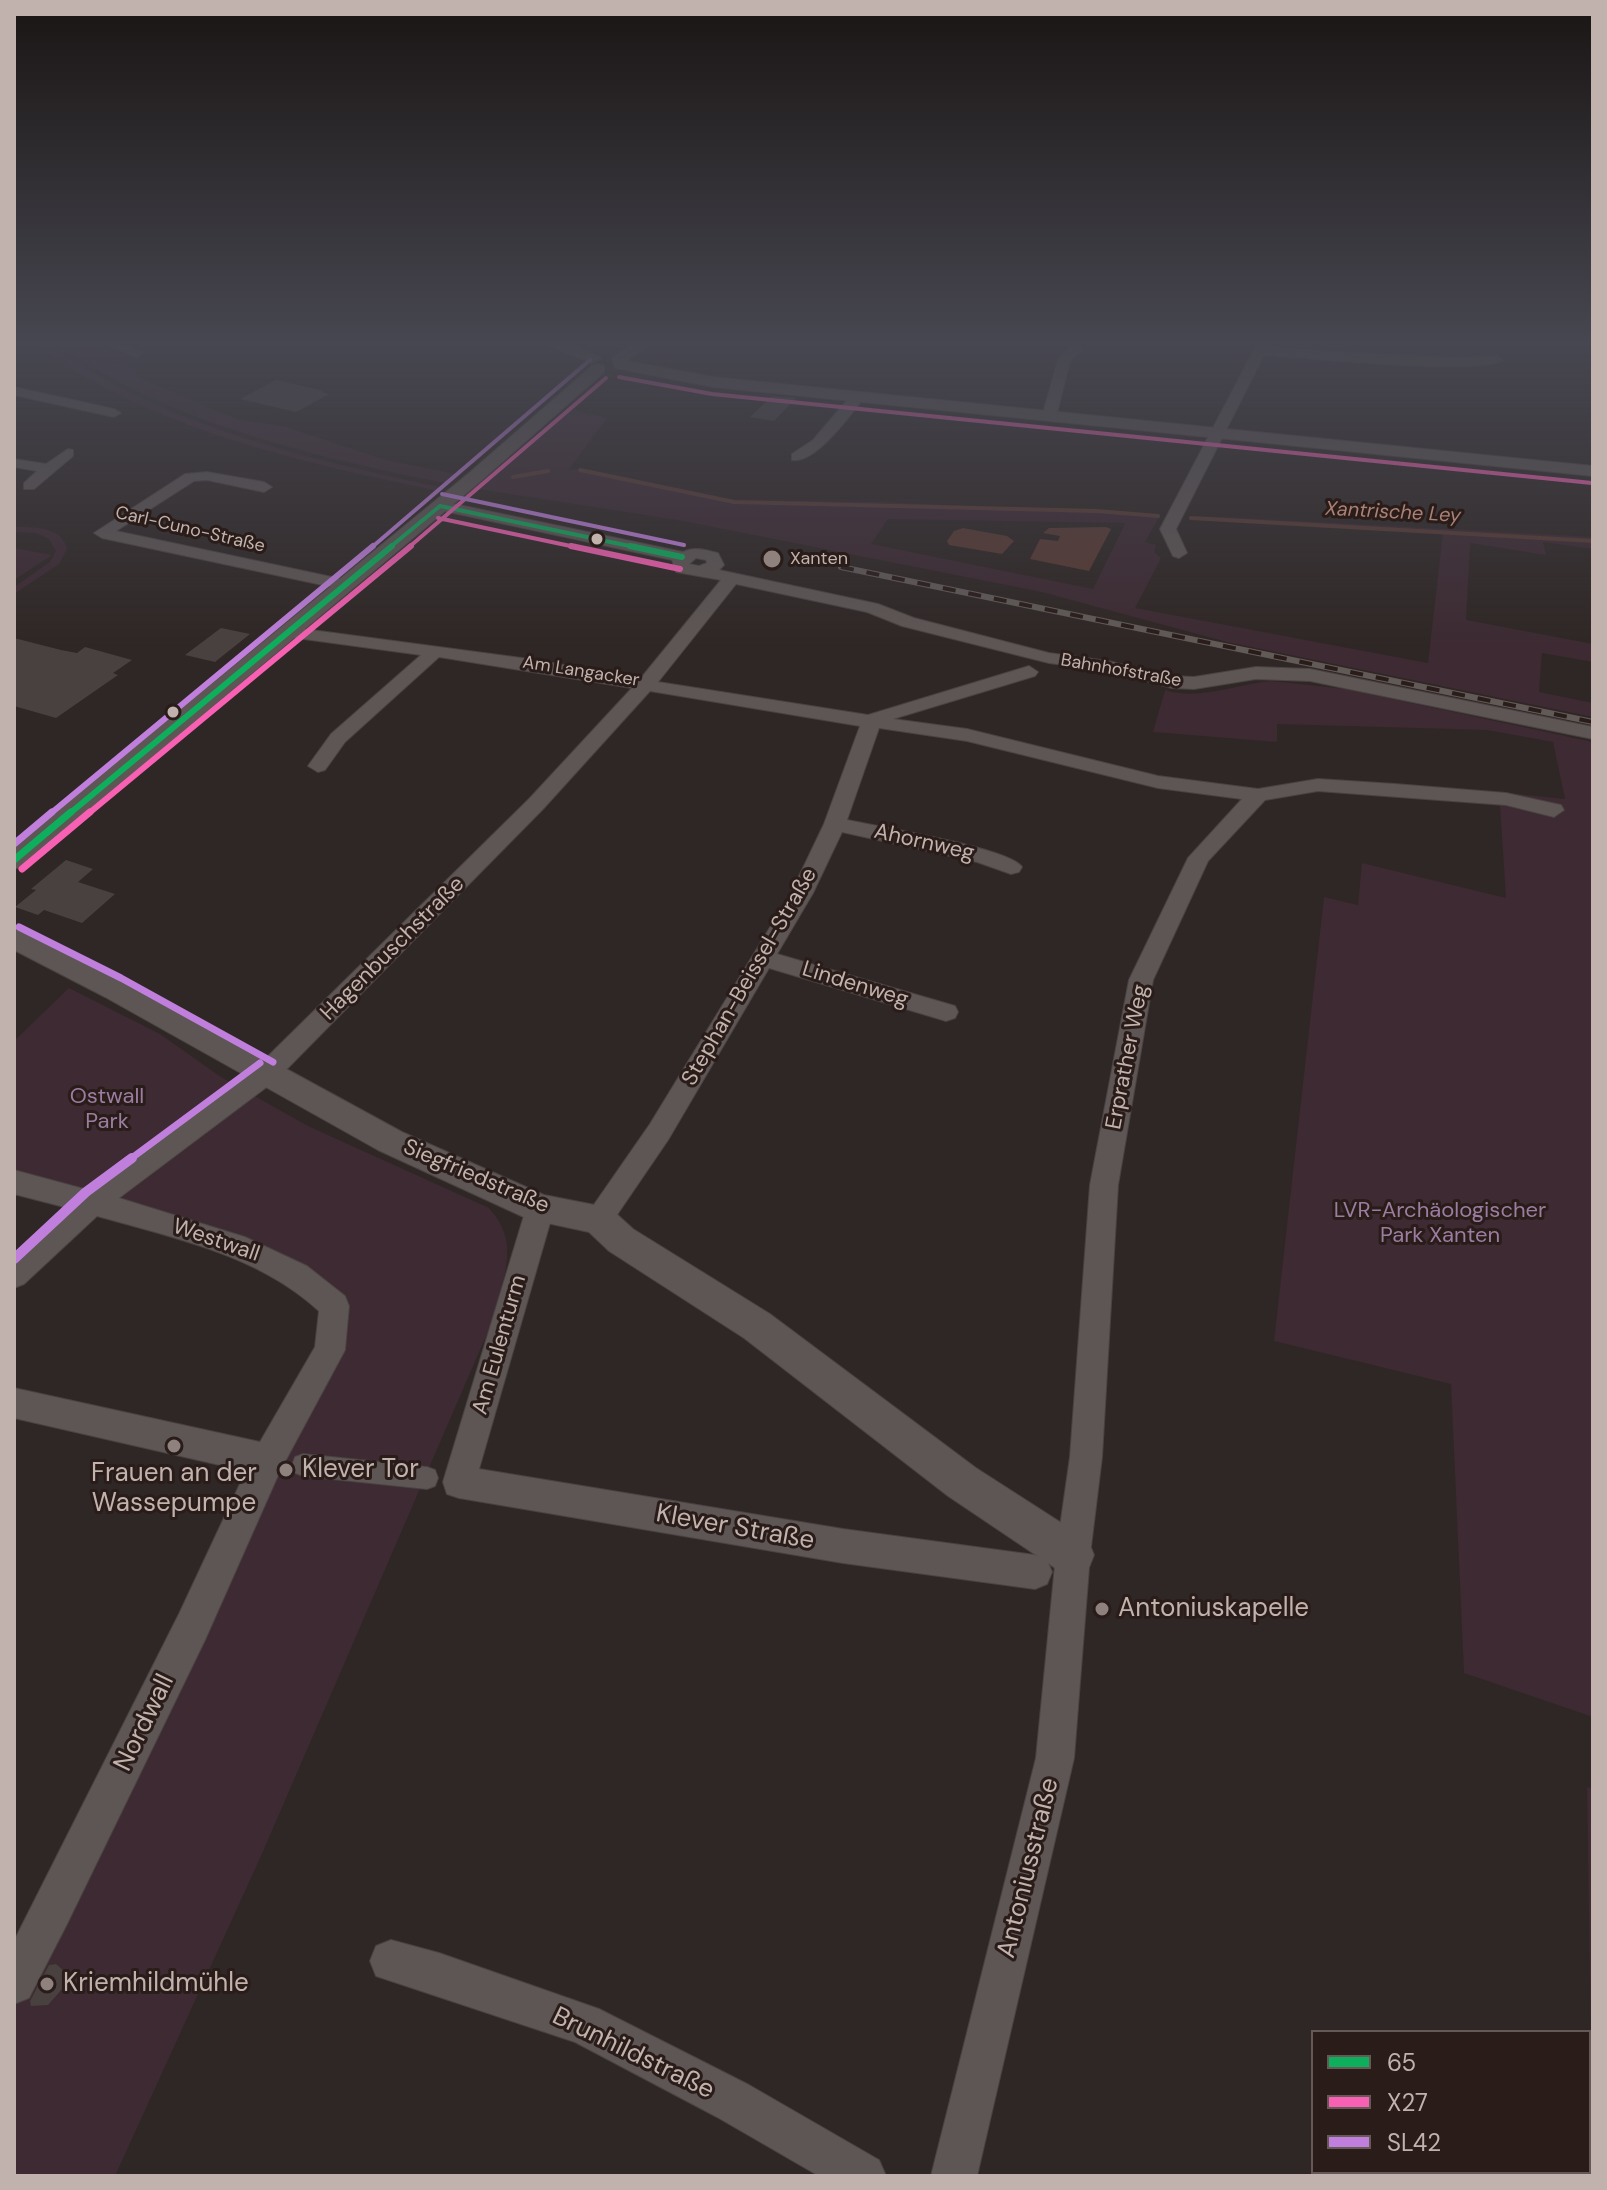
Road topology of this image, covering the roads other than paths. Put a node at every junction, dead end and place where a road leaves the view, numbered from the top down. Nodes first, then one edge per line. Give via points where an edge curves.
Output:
1 (512, 444) edge
2 (816, 444) edge
3 (1213, 444) edge
4 (1336, 444) edge
5 (68, 453) dead end
6 (797, 457) dead end
7 (14, 463) edge
8 (49, 469) junction
9 (1593, 471) edge
10 (29, 486) dead end
11 (264, 487) dead end
12 (440, 506) junction
13 (1179, 553) dead end
14 (731, 579) junction
15 (346, 585) junction
16 (289, 632) junction
17 (436, 651) junction
18 (1029, 672) dead end
19 (647, 683) junction
20 (872, 720) junction
21 (1593, 733) edge
22 (318, 766) dead end
23 (1258, 795) junction
24 (1554, 810) dead end
25 (835, 824) junction
26 (14, 860) edge
27 (1011, 867) dead end
28 (14, 938) edge
29 (763, 958) junction
30 (946, 1012) dead end
31 (267, 1073) junction
32 (14, 1182) edge
33 (93, 1202) junction
34 (540, 1209) junction
35 (598, 1219) junction
36 (14, 1275) edge
37 (14, 1403) edge
38 (282, 1462) junction
39 (440, 1480) junction
40 (1073, 1555) junction
41 (1035, 1572) dead end
42 (391, 1961) dead end
43 (14, 1983) edge
44 (863, 2176) edge
45 (954, 2176) edge

1 - 12 street
2 - 6 street
3 - 13 street via 1168,529
4 - 9 street
5 - 8 street
7 - 8 street
8 - 10 street
11 - 15 street, Carl-Cuno-Straße via 193,476 102,533
12 - 14 street, Bahnhofstraße via 682,557 701,553 715,558 716,565 701,571
12 - 15 street
14 - 19 street, Hagenbuschstraße
14 - 21 street, Bahnhofstraße via 1172,682 1256,673 1310,675
15 - 16 street
16 - 17 street, Am Langacker
16 - 26 street
17 - 19 street, Am Langacker
17 - 22 street via 338,738
18 - 20 street, Am Langacker
19 - 20 street, Am Langacker
19 - 31 street, Hagenbuschstraße via 536,804
20 - 23 street, Am Langacker via 967,735 1158,782
20 - 25 street, Stephan-Beissel-Straße
23 - 24 street via 1318,785 1506,799
23 - 40 street, Erprather Weg via 1199,858 1141,980 1104,1185 1086,1457
25 - 27 street, Ahornweg
25 - 29 street, Stephan-Beissel-Straße
28 - 31 street, Siegfriedstraße
29 - 30 street, Lindenweg
29 - 35 street, Stephan-Beissel-Straße via 659,1132
31 - 33 street, Hagenbuschstraße
31 - 34 street, Siegfriedstraße via 390,1141
32 - 33 street, Westwall
33 - 36 street, Hagenbuschstraße
33 - 38 street, Westwall via 253,1250 312,1284 334,1306 330,1350
34 - 35 street, Siegfriedstraße
34 - 39 street, Am Eulenturm
35 - 40 street via 621,1240 757,1326 962,1482
37 - 38 street, Klever Straße
38 - 39 street, Klever Straße
38 - 43 street, Nordwall via 192,1627
39 - 41 street, Klever Straße
40 - 45 street, Antoniusstraße via 1055,1758
42 - 44 street, Brunhildstraße via 584,2024

